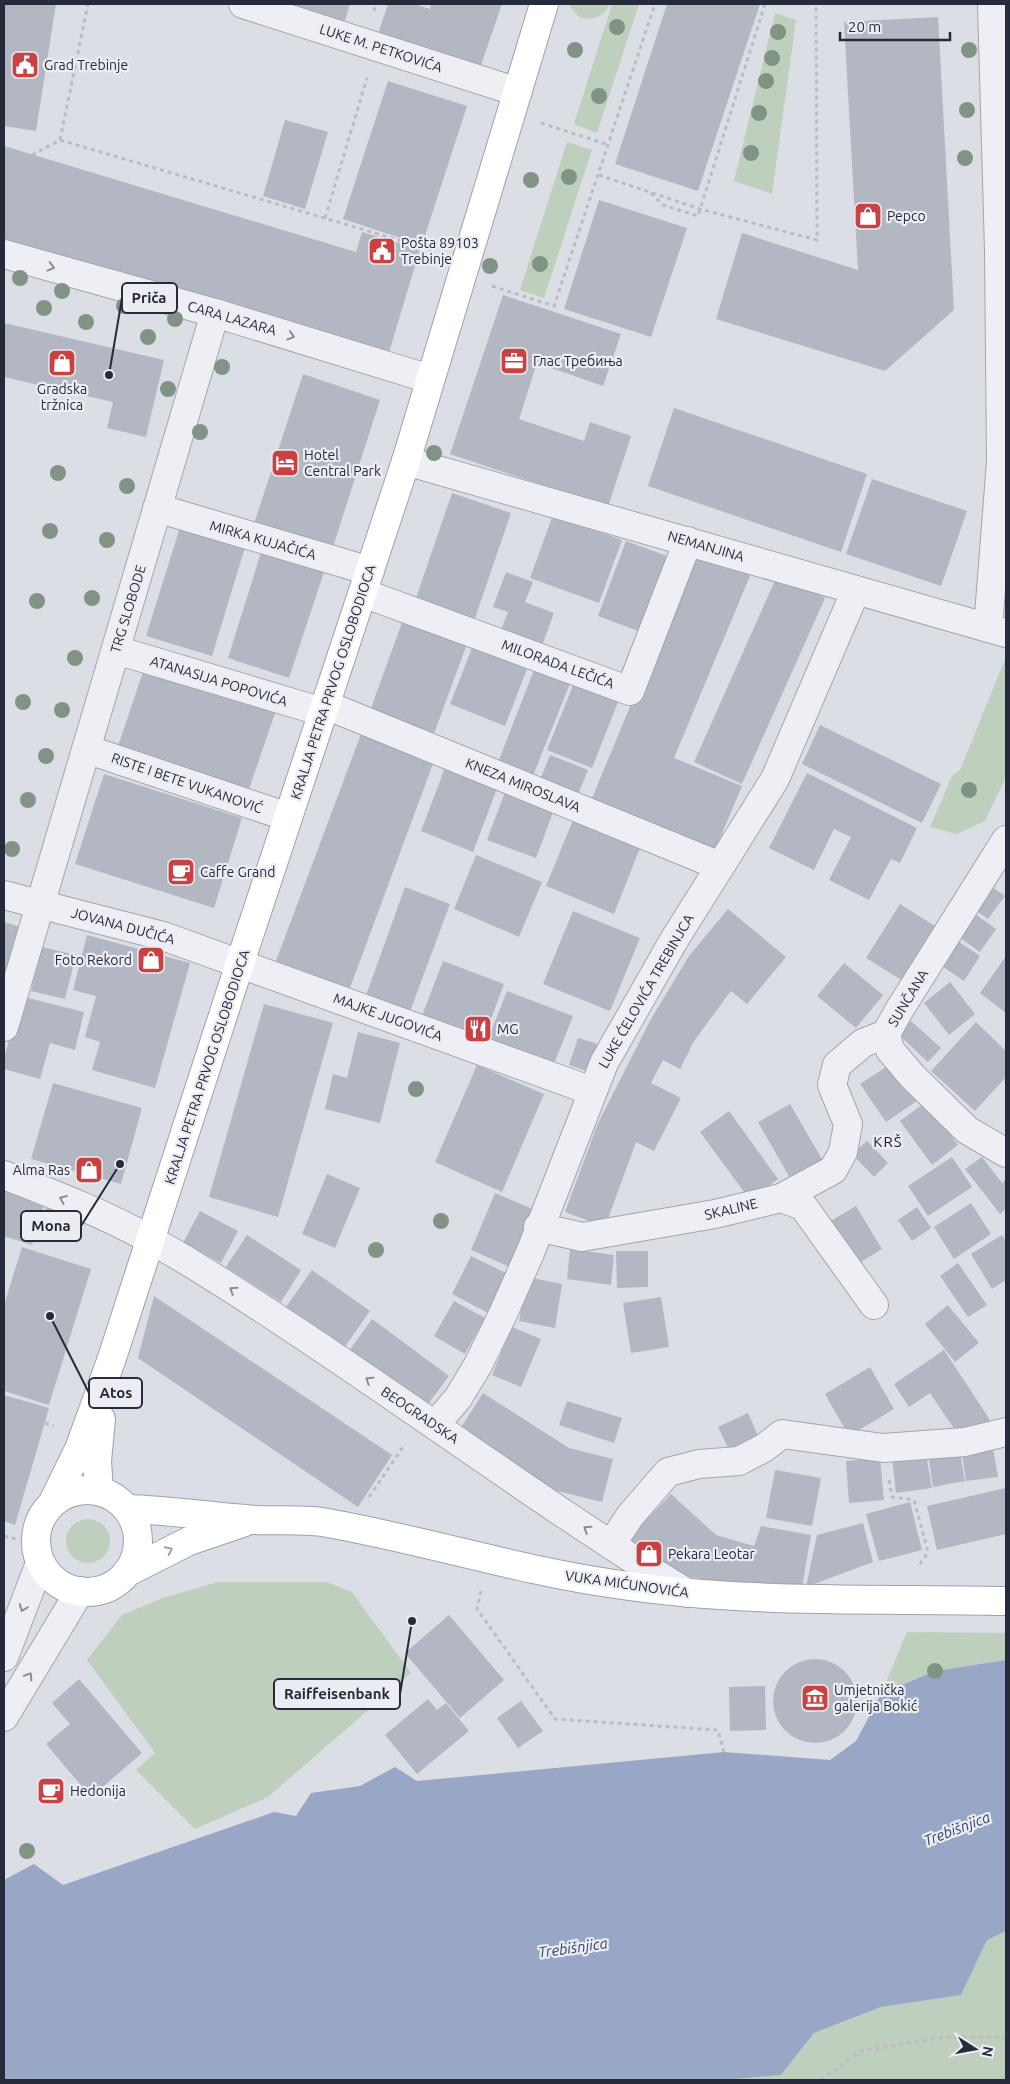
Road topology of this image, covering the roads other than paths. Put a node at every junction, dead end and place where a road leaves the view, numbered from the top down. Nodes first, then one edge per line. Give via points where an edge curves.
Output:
1 (243, 4) edge
2 (544, 4) edge
3 (992, 4) edge
4 (518, 92) junction
5 (4, 254) edge
6 (215, 313) junction
7 (430, 379) junction
8 (406, 461) junction
9 (158, 508) junction
10 (688, 541) junction
11 (366, 582) junction
12 (856, 590) junction
13 (997, 630) edge
14 (116, 650) junction
15 (324, 708) junction
16 (86, 749) junction
17 (288, 817) junction
18 (1006, 840) edge
19 (720, 866) junction
20 (4, 894) edge
21 (40, 904) junction
22 (240, 963) junction
23 (4, 1027) edge
24 (886, 1034) junction
25 (592, 1091) junction
26 (1006, 1153) edge
27 (4, 1175) edge
28 (781, 1198) junction
29 (538, 1228) junction
30 (151, 1240) junction
31 (874, 1305) dead end
32 (112, 1358) junction
33 (435, 1425) junction
34 (1006, 1432) edge
35 (99, 1491) junction
36 (53, 1502) junction
37 (127, 1509) junction
38 (254, 1520) junction
39 (611, 1545) junction
40 (40, 1563) junction
41 (126, 1573) junction
42 (80, 1591) junction
43 (687, 1593) junction
44 (1006, 1601) edge
45 (4, 1657) edge
46 (4, 1717) edge

1 - 4 street, LUKE M. PETKOVIĆA
2 - 4 main road, KRALJA PETRA PRVOG OSLOBODIOCA
3 - 13 street via 1000,250 1001,445
4 - 7 main road, KRALJA PETRA PRVOG OSLOBODIOCA
5 -> 6 street, CARA LAZARA
6 -> 7 street, CARA LAZARA
6 - 9 street, TRG SLOBODE
7 - 8 main road, KRALJA PETRA PRVOG OSLOBODIOCA
8 - 10 street, NEMANJINA
8 - 11 main road, KRALJA PETRA PRVOG OSLOBODIOCA
9 - 11 street, MIRKA KUJAČIĆA
9 - 14 street, TRG SLOBODE
10 - 11 street, MILORADA LEČIĆA via 630,691
10 - 12 street, NEMANJINA
11 - 15 main road, KRALJA PETRA PRVOG OSLOBODIOCA
12 - 13 street, NEMANJINA
12 - 19 street, LUKE ĆELOVIĆA TREBINJCA via 775,779
14 - 15 street, ATANASIJA POPOVIĆA
14 - 16 street, TRG SLOBODE
15 - 17 main road, KRALJA PETRA PRVOG OSLOBODIOCA
15 - 19 street, KNEZA MIROSLAVA
16 - 17 street, RISTE I BETE VUKANOVIĆ
16 - 21 street, TRG SLOBODE
17 - 22 main road, KRALJA PETRA PRVOG OSLOBODIOCA
18 - 24 street, SUNČANA
19 - 25 street, LUKE ĆELOVIĆA TREBINJCA via 604,1063
20 - 21 street, JOVANA DUČIĆA
21 - 22 street, JOVANA DUČIĆA via 163,936
21 - 23 street, TRG SLOBODE
22 - 25 street, MAJKE JUGOVIĆA
22 - 30 main road, KRALJA PETRA PRVOG OSLOBODIOCA
24 - 26 street, SUNČANA via 890,1050 912,1076 967,1130
24 - 28 street, SKALINE via 863,1044 837,1065 832,1085 848,1124 843,1152 832,1170
25 - 29 street, LUKE ĆELOVIĆA TREBINJCA
30 -> 27 street, BEOGRADSKA
28 - 29 street, SKALINE via 715,1214 582,1237
28 - 31 street via 803,1206
29 - 33 street, LUKE ĆELOVIĆA TREBINJCA via 530,1254 478,1366 458,1398
30 - 32 main road, KRALJA PETRA PRVOG OSLOBODIOCA
33 -> 30 street, BEOGRADSKA via 232,1289
32 - 35 main road via 100,1428
32 - 36 main road via 79,1449
39 -> 33 street, BEOGRADSKA
34 - 39 street via 965,1442 882,1448 782,1434 739,1461 699,1464 668,1472 630,1516
35 - 36 main road via 83,1489
35 - 37 main road via 115,1498
36 - 40 main road via 42,1515 37,1530 36,1547
37 - 38 main road, VUKA MIĆUNOVIĆA
37 - 41 main road via 135,1523 138,1540 135,1558
41 -> 38 main road, VUKA MIĆUNOVIĆA via 189,1541
38 - 43 main road, VUKA MIĆUNOVIĆA via 319,1522 568,1576
39 - 43 street, BEOGRADSKA
40 - 42 main road via 64,1587
40 -> 45 street
41 - 42 main road via 114,1584 98,1591
46 -> 42 street
43 - 44 main road, VUKA MIĆUNOVIĆA

